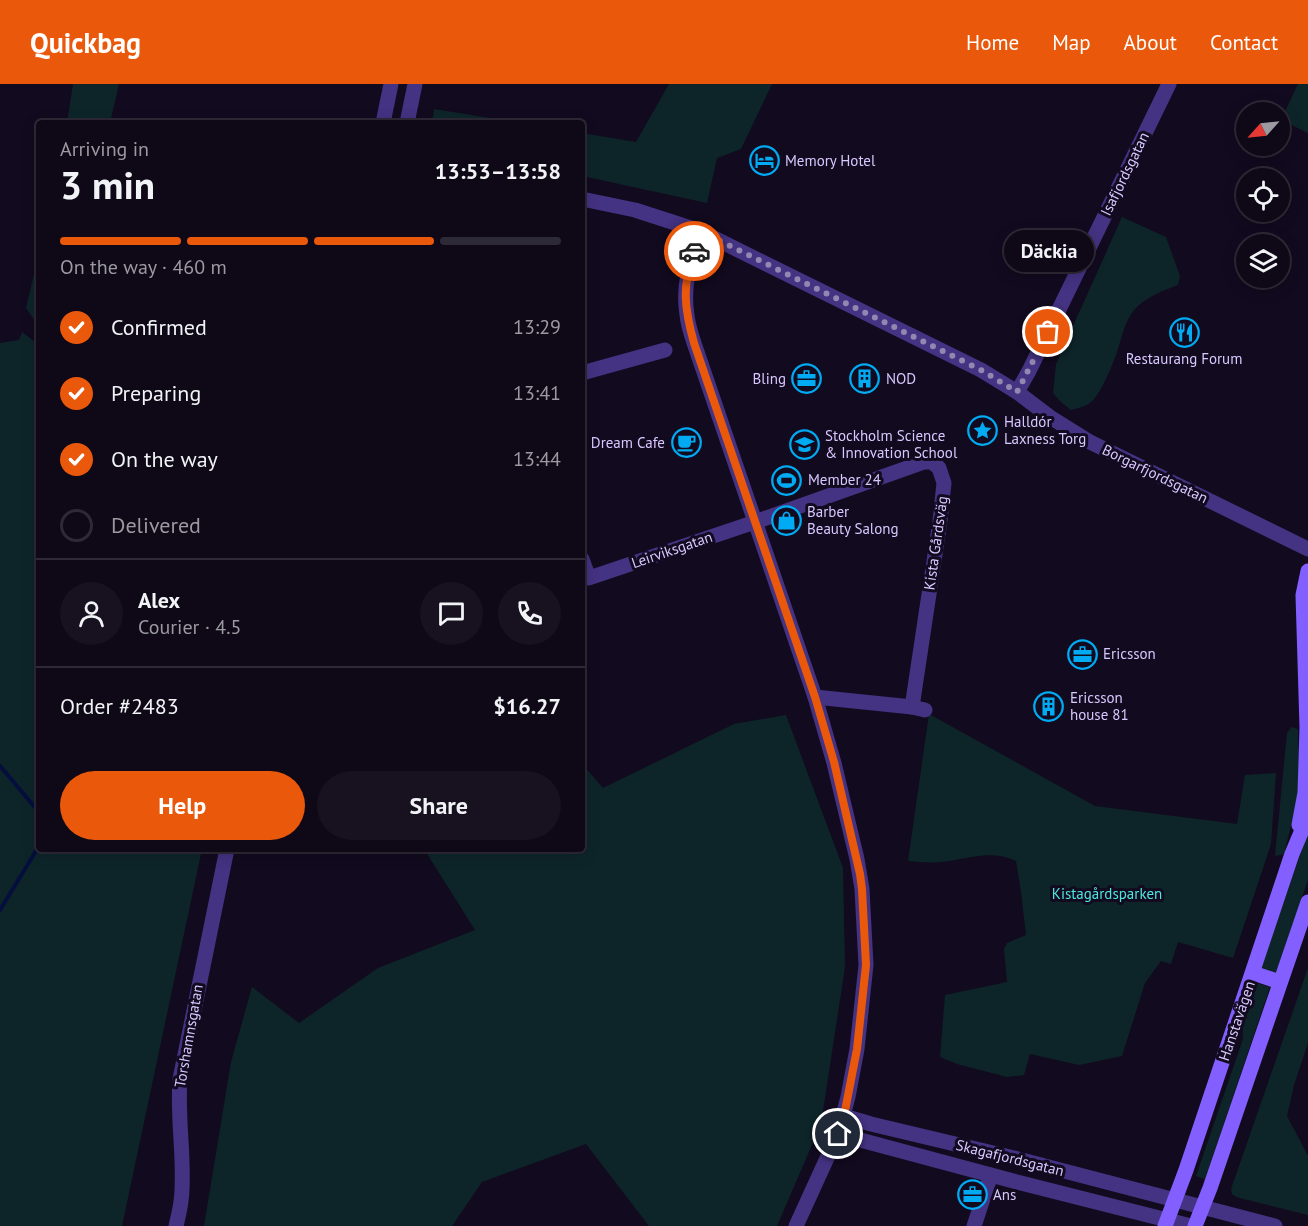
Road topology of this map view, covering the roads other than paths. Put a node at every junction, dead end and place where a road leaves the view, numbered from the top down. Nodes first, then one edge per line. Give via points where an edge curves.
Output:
1 (391, 84) edge
2 (415, 84) edge
3 (1169, 84) edge
4 (384, 120) edge
5 (408, 120) edge
6 (585, 200) edge
7 (700, 231) junction
8 (665, 350) dead end
9 (585, 371) edge
10 (1017, 392) junction
11 (755, 522) junction
12 (1308, 549) edge
13 (585, 567) edge
14 (1308, 571) edge
15 (815, 697) junction
16 (1308, 816) edge
17 (226, 852) edge
18 (1292, 854) junction
19 (1308, 902) edge
20 (1253, 973) junction
21 (1280, 982) junction
22 (844, 1116) junction
23 (838, 1134) junction
24 (991, 1175) junction
25 (1175, 1200) junction
26 (1203, 1207) junction
27 (1166, 1223) edge
28 (176, 1226) edge
29 (796, 1226) edge
30 (974, 1226) edge
31 (1193, 1226) edge
32 (1275, 1226) edge

1 - 4 street
2 - 5 street
3 - 10 street, Isafjordsgatan
6 - 7 street, Borgarfjordsgatan via 635,210
7 - 10 street, Borgarfjordsgatan via 981,370
7 - 11 street via 687,274 687,317
8 - 9 street
10 - 12 street, Borgarfjordsgatan via 1090,442
11 - 13 street, Leirviksgatan via 589,578
11 - 15 street
11 - 15 street, Kista Gårdsväg via 924,462 939,468 944,483 919,708
14 - 18 main road via 1303,594 1305,793
15 - 22 street via 862,889 866,965 857,1049
16 - 18 main road, Hanstavägen
17 - 28 street, Torshamnsgatan via 180,1079 183,1191
18 - 20 main road, Hanstavägen
19 - 21 main road, Hanstavägen
20 - 21 main road
20 - 25 main road, Hanstavägen
21 - 26 main road, Hanstavägen
22 - 23 street
22 - 25 street, Skagafjordsgatan
23 - 24 street, Skagafjordsgatan
23 - 29 street
24 - 27 street, Skagafjordsgatan
24 - 30 street
25 - 26 street, Skagafjordsgatan
25 - 27 main road, Hanstavägen
26 - 31 main road, Hanstavägen
26 - 32 street, Skagafjordsgatan
27 - 31 street, Skagafjordsgatan

